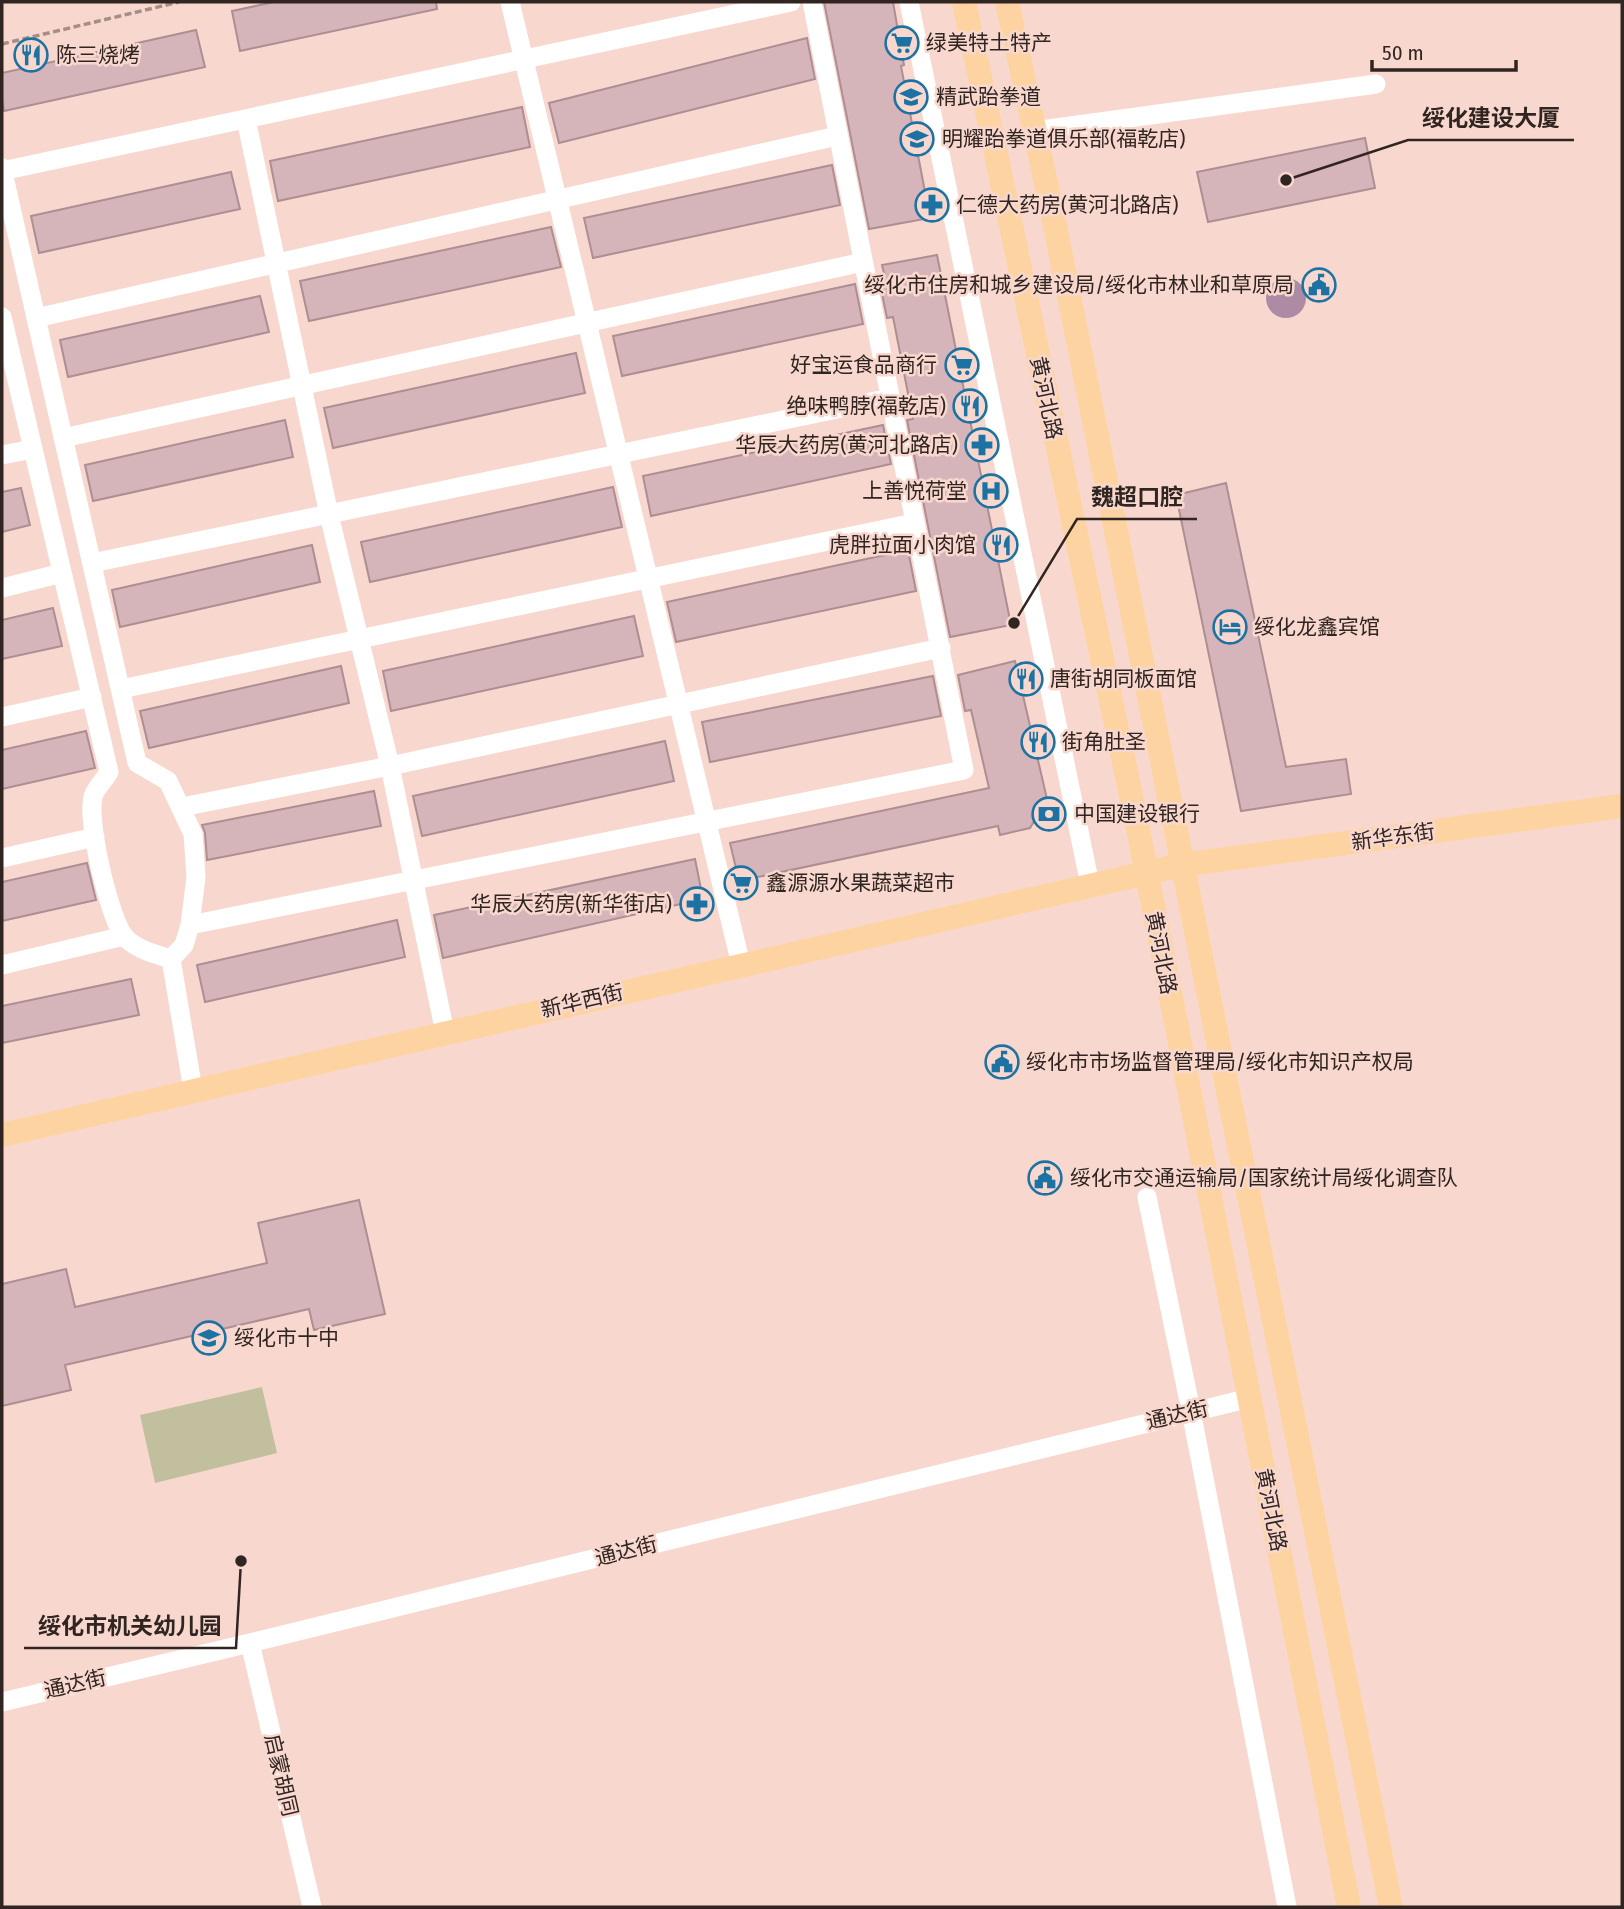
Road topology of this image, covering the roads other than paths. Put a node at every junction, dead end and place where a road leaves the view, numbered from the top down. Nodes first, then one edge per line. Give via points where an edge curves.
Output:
1 (510, 2) edge
2 (791, 2) edge
3 (811, 2) edge
4 (909, 2) edge
5 (964, 2) edge
6 (1007, 2) edge
7 (524, 59) junction
8 (1376, 84) dead end
9 (246, 118) junction
10 (1034, 131) junction
11 (837, 136) junction
12 (2, 170) edge
13 (558, 200) junction
14 (863, 262) junction
15 (277, 265) junction
16 (36, 318) junction
17 (587, 323) junction
18 (3, 324) edge
19 (304, 386) junction
20 (890, 398) junction
21 (63, 438) junction
22 (33, 449) junction
23 (2, 455) edge
24 (618, 455) junction
25 (329, 514) junction
26 (914, 523) junction
27 (92, 564) junction
28 (62, 573) junction
29 (648, 579) junction
30 (2, 588) edge
31 (360, 640) junction
32 (941, 648) junction
33 (121, 689) junction
34 (92, 697) junction
35 (678, 705) junction
36 (2, 717) edge
37 (137, 763) junction
38 (390, 766) junction
39 (109, 772) junction
40 (1622, 806) edge
41 (182, 807) junction
42 (706, 822) junction
43 (95, 836) junction
44 (2, 858) edge
45 (1163, 869) junction
46 (415, 881) junction
47 (1090, 885) junction
48 (190, 925) junction
49 (124, 936) junction
50 (171, 959) junction
51 (2, 965) edge
52 (741, 965) junction
53 (445, 1033) junction
54 (193, 1090) junction
55 (2, 1135) edge
56 (1147, 1197) dead end
57 (1250, 1398) junction
58 (1191, 1412) junction
59 (250, 1643) junction
60 (2, 1702) edge
61 (312, 1907) edge
62 (1287, 1907) edge
63 (1349, 1907) edge
64 (1391, 1907) edge

1 - 7 street
2 - 7 street
3 - 11 street
4 - 47 street
5 - 45 main road, 黄河北路
6 - 10 main road, 黄河北路
7 - 9 street
7 - 13 street
8 - 10 street
9 - 12 street
9 - 15 street
10 - 45 main road, 黄河北路
11 - 13 street
11 - 14 street
12 - 16 street
13 - 15 street
13 - 17 street
14 - 17 street
14 - 20 street
15 - 16 street
15 - 19 street
16 - 21 street
17 - 19 street
17 - 24 street
18 - 22 street
19 - 21 street
19 - 25 street
20 - 24 street
20 - 26 street
21 - 27 street
22 - 23 street
22 - 28 street
24 - 25 street
24 - 29 street
25 - 27 street
25 - 31 street
26 - 29 street
26 - 32 street
27 - 33 street
28 - 30 street
28 - 34 street
29 - 31 street
29 - 35 street
31 - 33 street
31 - 38 street
32 - 35 street
32 - 42 street via 964,770
33 - 37 street
34 - 36 street
34 - 39 street
35 - 38 street
35 - 42 street
37 - 39 street
37 - 41 street via 168,782
38 - 41 street
38 - 46 street
39 - 43 street via 94,795
40 - 45 main road, 新华东街
41 - 48 street via 193,834 196,877
42 - 46 street
42 - 52 street
43 - 44 street
43 - 49 street via 108,900
45 - 47 main road, 新华西街
45 - 57 main road, 黄河北路
45 - 64 main road, 黄河北路
46 - 48 street
46 - 53 street
47 - 52 main road, 新华西街
48 - 50 street via 184,945
49 - 50 street via 146,952
49 - 51 street
50 - 54 street
52 - 53 main road, 新华西街
53 - 54 main road, 新华西街
54 - 55 main road, 新华西街
56 - 58 street
57 - 58 street, 通达街
57 - 63 main road, 黄河北路
58 - 59 street, 通达街
58 - 62 street
59 - 60 street, 通达街
59 - 61 street, 启蒙胡同

